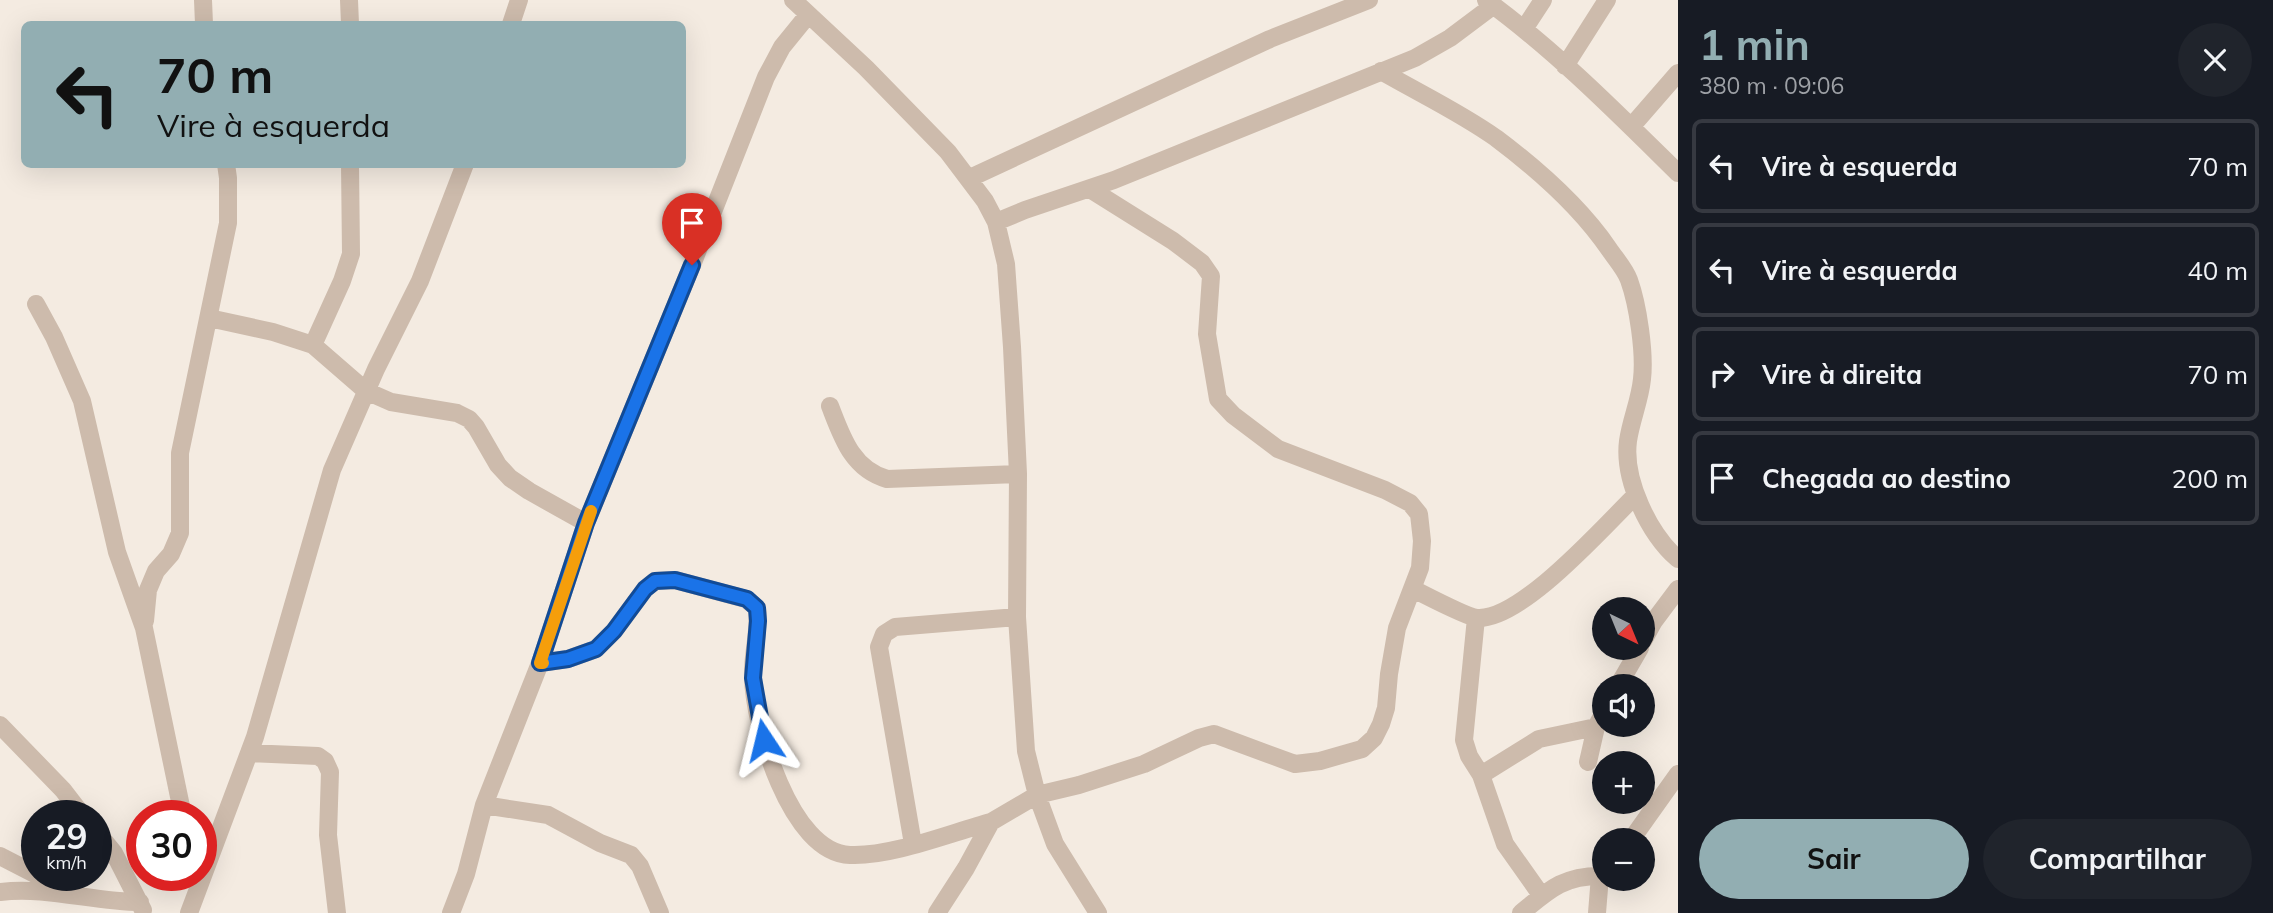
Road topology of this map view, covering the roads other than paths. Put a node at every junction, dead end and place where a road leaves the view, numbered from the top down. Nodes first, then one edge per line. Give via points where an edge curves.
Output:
1 (203, 0) edge
2 (349, 0) edge
3 (519, 0) edge
4 (793, 0) edge
5 (1369, 0) edge
6 (1543, 0) edge
7 (1607, 0) edge
8 (1490, 3) edge
9 (808, 15) junction
10 (204, 21) edge
11 (350, 21) edge
12 (512, 21) edge
13 (1524, 29) junction
14 (1565, 66) junction
15 (1381, 71) junction
16 (1678, 73) edge
17 (1669, 93) edge
18 (1631, 127) junction
19 (226, 168) edge
20 (350, 168) edge
21 (463, 168) edge
22 (1678, 173) edge
23 (970, 178) junction
24 (1090, 189) junction
25 (996, 222) junction
26 (36, 304) dead end
27 (209, 318) junction
28 (313, 345) junction
29 (366, 391) junction
30 (830, 406) dead end
31 (1018, 474) junction
32 (1636, 495) junction
33 (586, 523) junction
34 (1678, 559) edge
35 (1413, 589) junction
36 (1678, 589) edge
37 (1017, 617) junction
38 (1476, 618) junction
39 (1656, 618) edge
40 (144, 628) junction
41 (540, 663) junction
42 (1592, 722) edge
43 (0, 725) edge
44 (1595, 737) edge
45 (249, 753) junction
46 (1588, 762) dead end
47 (1481, 775) junction
48 (1678, 775) edge
49 (1037, 795) junction
50 (71, 800) edge
51 (180, 800) edge
52 (484, 805) junction
53 (990, 822) junction
54 (1640, 828) edge
55 (217, 837) edge
56 (913, 844) junction
57 (112, 851) edge
58 (0, 856) edge
59 (1592, 876) edge
60 (197, 891) edge
61 (1600, 891) edge
62 (0, 892) edge
63 (1541, 895) junction
64 (83, 897) junction
65 (142, 907) edge
66 (189, 913) edge
67 (337, 913) edge
68 (452, 913) edge
69 (660, 913) edge
70 (937, 913) edge
71 (1098, 913) edge
72 (1521, 913) edge
73 (1597, 913) edge

1 - 10 street
2 - 11 street
3 - 12 street
4 - 9 street
5 - 23 street via 1270,39
6 - 13 street
7 - 14 street
8 - 13 street
8 - 15 street via 1432,49
9 - 23 street
9 - 33 street via 782,47 766,77
13 - 14 street
14 - 18 street
15 - 24 street
15 - 32 street via 1495,138 1593,227 1629,278 1643,357 1640,396 1628,442 1628,472
16 - 17 street
17 - 18 street
18 - 22 street
19 - 27 street via 228,223
20 - 28 street via 351,254
21 - 29 street via 420,281
23 - 25 street
24 - 25 street
24 - 35 street via 1202,262 1211,276 1207,334 1218,398 1233,415 1278,449 1385,490 1410,503 1419,514 1420,568
25 - 31 street via 1006,264
26 - 40 street via 82,401 117,552
27 - 28 street
27 - 40 street via 180,453 180,533 148,590
28 - 29 street
29 - 33 street via 391,402 469,419 510,478
29 - 45 street via 332,470
30 - 31 street via 851,453 871,474 887,479
31 - 37 street
32 - 34 street via 1666,548
32 - 38 street via 1527,599 1503,613
33 - 41 street
35 - 38 street
35 - 49 street via 1396,628 1381,724 1362,748 1295,764 1213,734 1131,768
36 - 39 street
37 - 49 street via 1026,751
37 - 56 street via 895,627 884,634 880,647
38 - 47 street via 1464,740
40 - 51 street
41 - 52 street
41 - 56 street via 596,649 655,581 675,580 747,599 757,608 753,678 764,740 791,809 817,840 847,855 869,855
42 - 47 street via 1539,739
43 - 50 street
44 - 46 street
45 - 55 street
45 - 67 street via 318,756 329,767 328,835
47 - 63 street via 1505,844
48 - 54 street
49 - 53 street
49 - 71 street via 1055,844
52 - 68 street
52 - 69 street via 548,816 631,855
53 - 56 street
53 - 70 street
57 - 65 street
58 - 64 street
59 - 63 street via 1571,879
60 - 66 street
61 - 73 street
62 - 64 street
63 - 72 street
64 - 65 street

